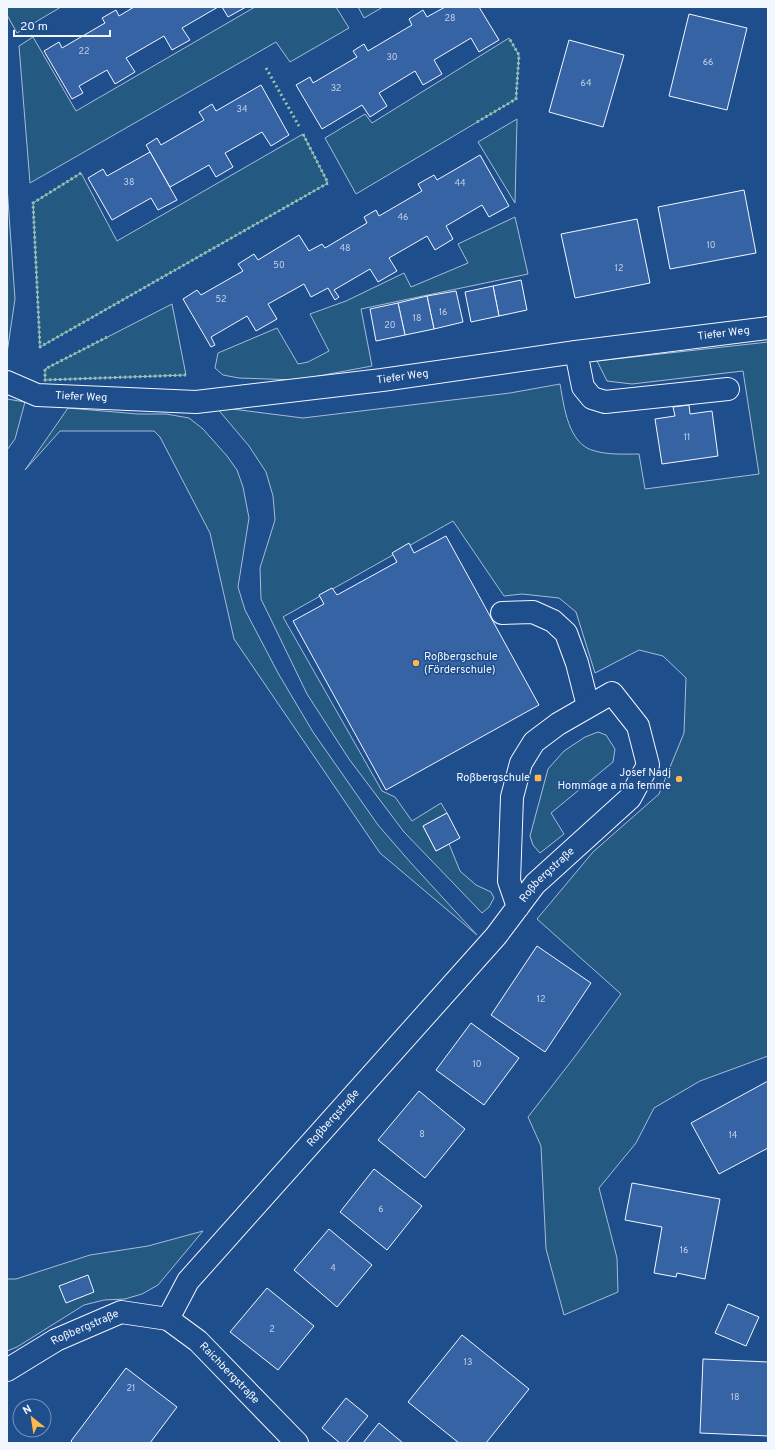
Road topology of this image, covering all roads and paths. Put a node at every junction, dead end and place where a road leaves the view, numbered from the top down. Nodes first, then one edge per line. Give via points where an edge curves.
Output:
1 (768, 328) edge
2 (576, 352) junction
3 (7, 382) edge
4 (728, 388) dead end
5 (502, 613) dead end
6 (588, 706) junction
7 (518, 907) junction
8 (168, 1319) junction
9 (7, 1370) edge
10 (289, 1440) edge

1 - 2 street, Tiefer Weg
2 - 3 street, Tiefer Weg via 382,380 196,402 37,395
2 - 4 street via 583,387 592,398 605,402
5 - 6 street via 533,612 553,621 566,633
6 - 7 street via 534,742 521,763 512,797 509,881
6 - 7 street, Roßbergstraße via 612,693 638,726 648,765 630,798 535,884
7 - 8 street, Roßbergstraße via 496,936 188,1281
8 - 9 street, Roßbergstraße via 121,1312 56,1340
8 - 10 street, Raichbergstraße via 198,1341

